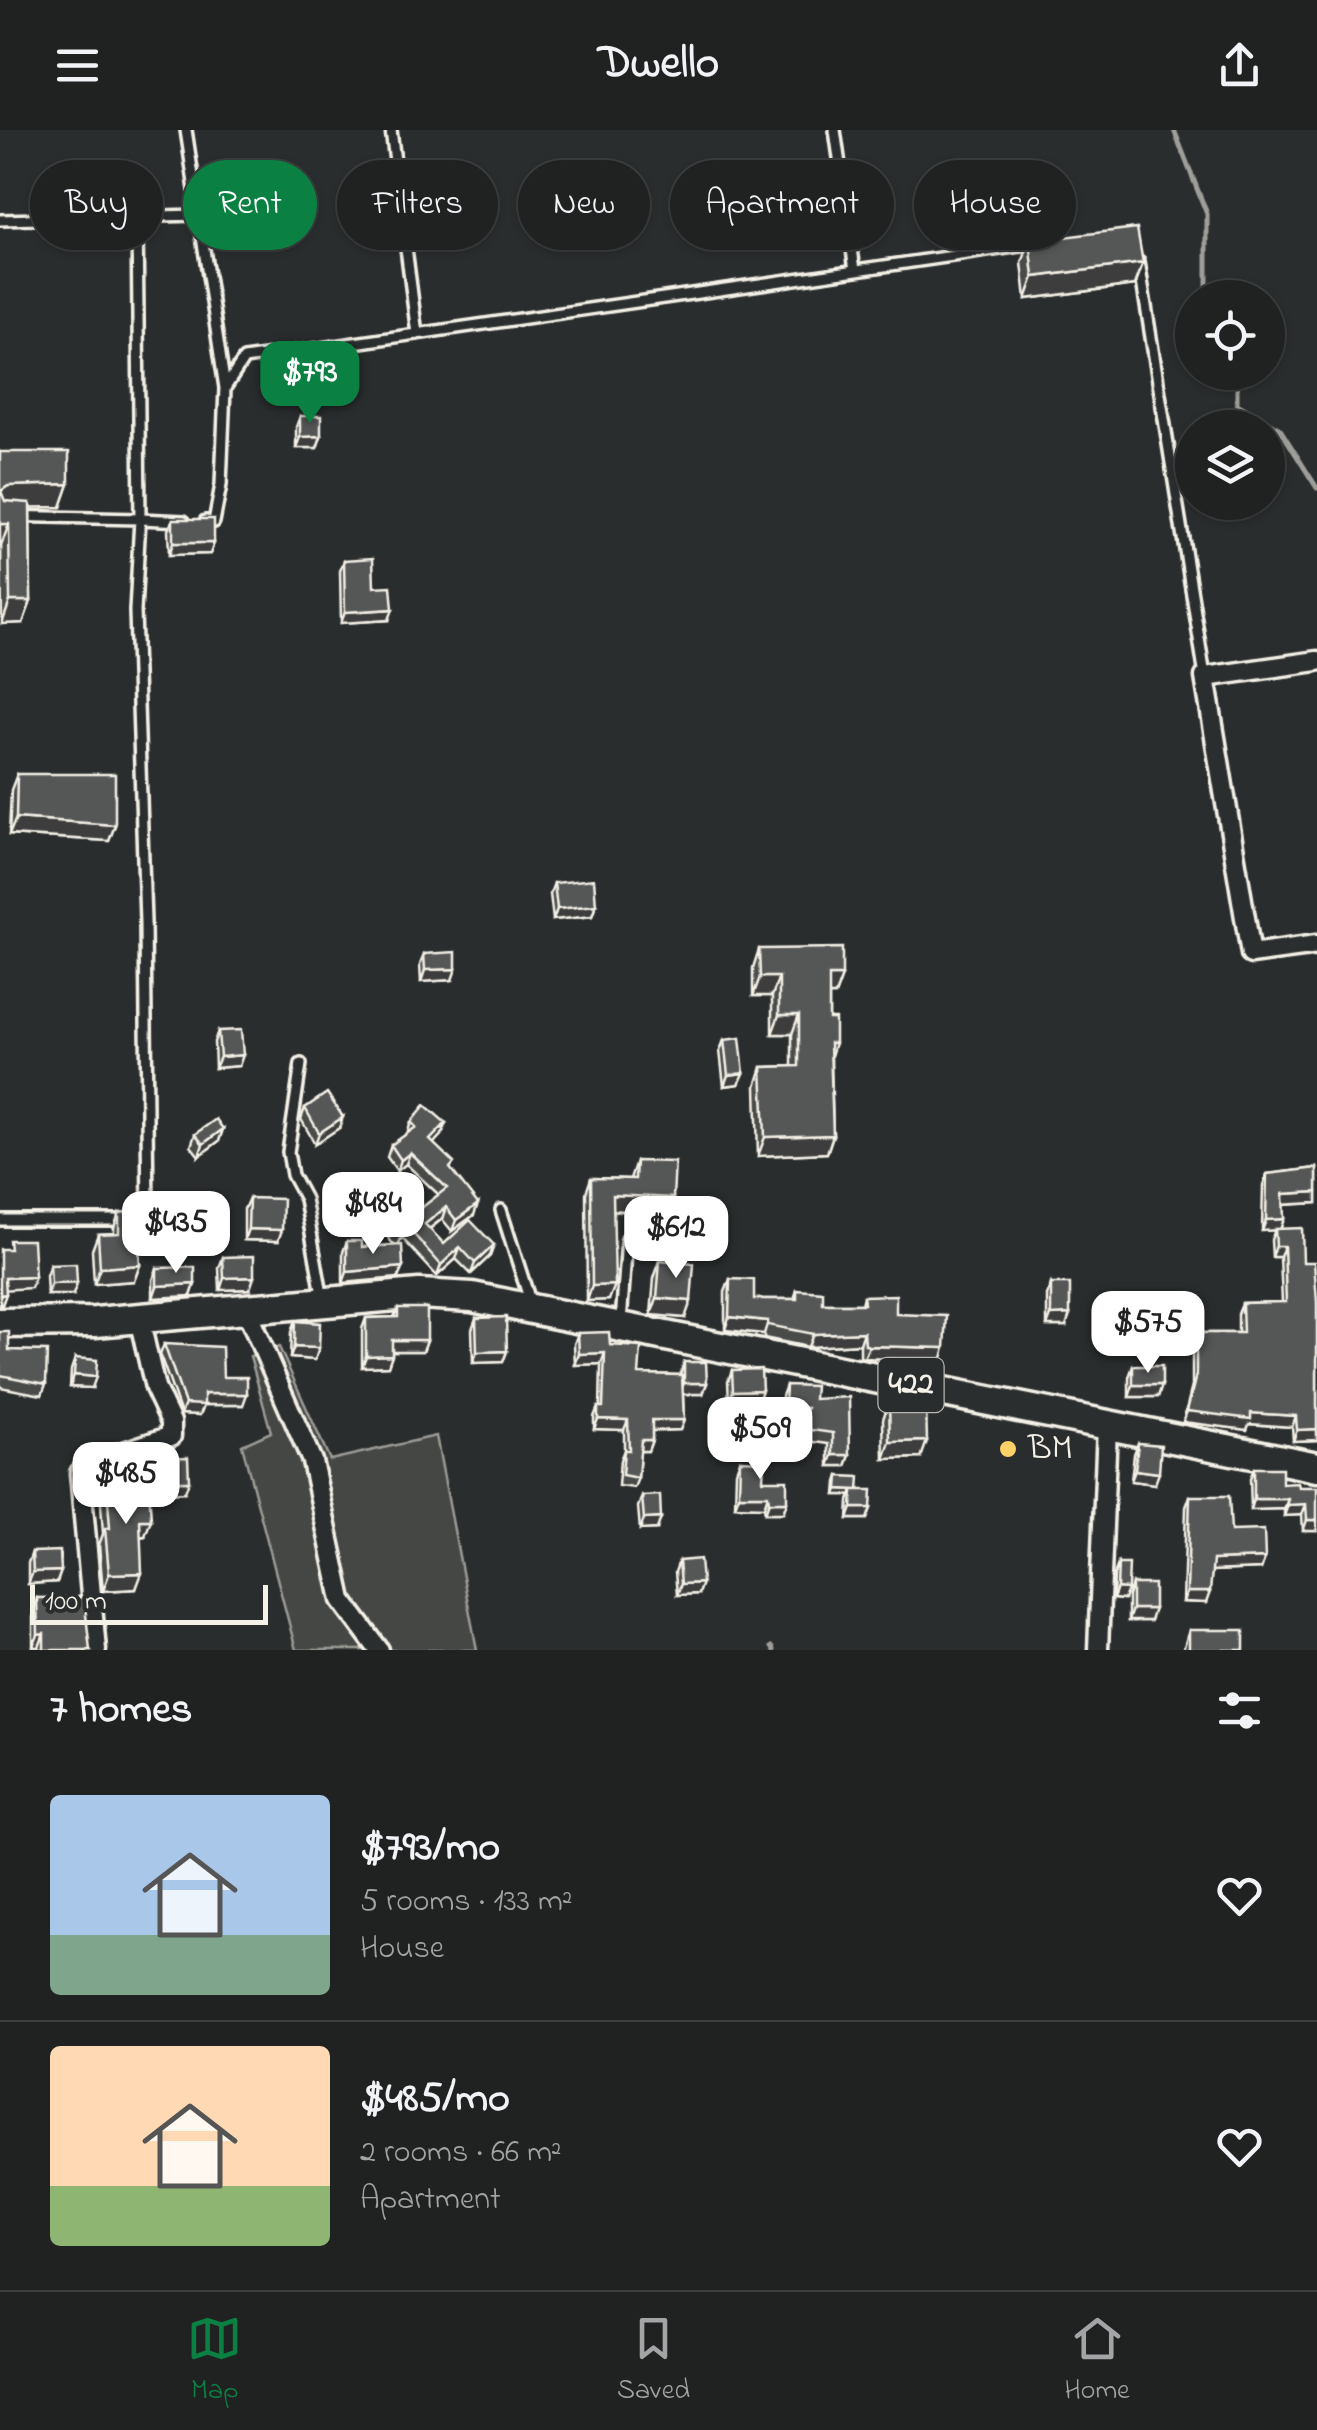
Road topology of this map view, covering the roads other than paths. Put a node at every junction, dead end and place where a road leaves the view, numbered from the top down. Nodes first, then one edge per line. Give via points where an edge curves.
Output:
1 (186, 130) edge
2 (391, 130) edge
3 (835, 130) edge
4 (191, 160) edge
5 (30, 219) edge
6 (0, 220) edge
7 (137, 250) edge
8 (204, 250) edge
9 (993, 250) edge
10 (1137, 250) edge
11 (854, 270) junction
12 (417, 334) junction
13 (219, 350) junction
14 (244, 358) junction
15 (225, 388) junction
16 (0, 516) edge
17 (140, 519) junction
18 (1317, 662) edge
19 (1205, 677) junction
20 (1317, 945) edge
21 (301, 1064) dead end
22 (500, 1210) dead end
23 (0, 1220) edge
24 (627, 1239) dead end
25 (324, 1302) junction
26 (532, 1306) junction
27 (246, 1310) junction
28 (139, 1318) junction
29 (0, 1323) edge
30 (621, 1326) junction
31 (1107, 1426) junction
32 (1317, 1467) edge
33 (96, 1650) edge
34 (379, 1650) edge
35 (1098, 1650) edge

1 - 4 lane
2 - 12 lane
3 - 11 lane
5 - 6 lane
7 - 17 lane
8 - 13 lane
9 - 11 lane
10 - 19 lane
11 - 12 lane
12 - 14 lane
13 - 14 lane
13 - 15 lane
14 - 15 lane
15 - 17 lane via 214,522
16 - 17 lane
17 - 23 lane via 134,611 148,1213 121,1220
18 - 19 street
19 - 20 street via 1250,954
21 - 25 lane via 288,1152 305,1199
22 - 26 lane
24 - 30 lane
25 - 26 main road, 422 via 420,1294
25 - 27 main road, 422
26 - 30 main road, 422
27 - 28 main road, 422
27 - 34 street via 312,1461 342,1600
28 - 29 main road, 422
28 - 33 street via 170,1436 85,1465 80,1473
30 - 31 main road, 422
31 - 32 main road, 422
31 - 35 street

